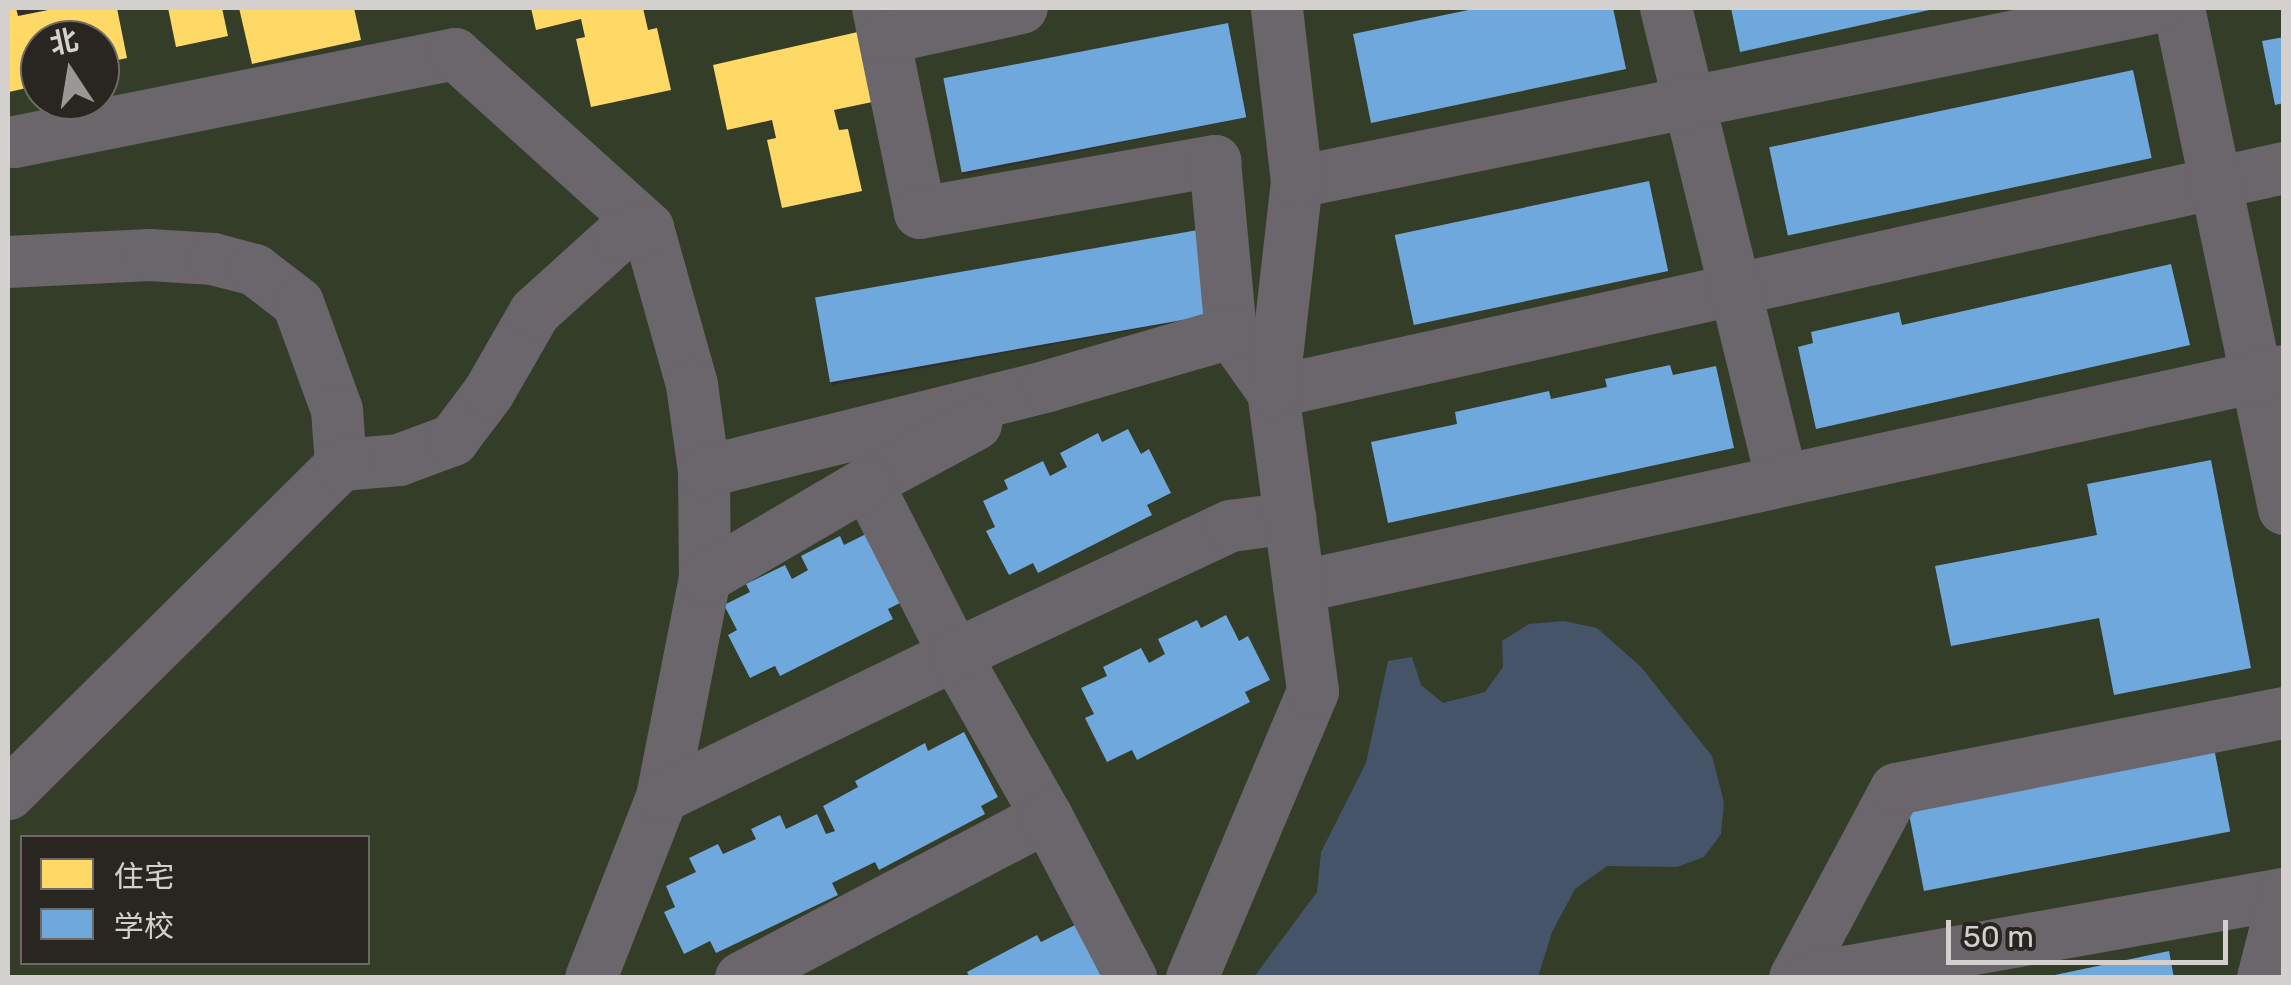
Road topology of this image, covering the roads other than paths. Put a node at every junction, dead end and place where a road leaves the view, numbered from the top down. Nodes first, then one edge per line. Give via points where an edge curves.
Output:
1 (1022, 8) edge
2 (1277, 8) edge
3 (1666, 8) edge
4 (2154, 8) edge
5 (2178, 8) edge
6 (882, 23) edge
7 (1688, 102) junction
8 (15, 142) dead end
9 (2284, 168) edge
10 (1297, 182) junction
11 (2219, 184) junction
12 (648, 228) junction
13 (8, 262) edge
14 (1735, 287) junction
15 (1231, 333) junction
16 (2270, 374) edge
17 (1048, 386) junction
18 (1273, 392) junction
19 (341, 465) junction
20 (704, 472) junction
21 (1782, 479) junction
22 (867, 483) junction
23 (2284, 509) edge
24 (1290, 518) junction
25 (705, 578) junction
26 (1299, 587) junction
27 (956, 655) junction
28 (2284, 713) edge
29 (8, 794) edge
30 (662, 796) junction
31 (1048, 817) junction
32 (2282, 910) edge
33 (591, 978) edge
34 (741, 978) edge
35 (1131, 978) edge
36 (1192, 978) edge
37 (1796, 978) edge
38 (1811, 978) edge
39 (2264, 978) edge

1 - 6 street
2 - 10 street
3 - 7 street
4 - 7 street
5 - 11 street
6 - 15 street via 920,212 1215,161
7 - 10 street
7 - 14 street
8 - 12 street via 455,54
9 - 11 street
10 - 18 street
11 - 14 street
11 - 16 street
12 - 19 street via 618,237 535,312 453,440 399,460
12 - 20 street via 692,385
13 - 19 street via 150,255 255,270 298,303 337,410
14 - 18 street
14 - 21 street
15 - 17 street
15 - 18 street
16 - 21 street
16 - 23 street
17 - 20 street
17 - 22 street
18 - 24 street
19 - 29 street
20 - 25 street
21 - 26 street
22 - 25 street
22 - 27 street
24 - 26 street
24 - 27 street via 1231,526
25 - 30 street
26 - 36 street via 1313,692
27 - 30 street
27 - 31 street
28 - 37 street via 1896,789
30 - 33 street
31 - 34 street
31 - 35 street
32 - 38 street
32 - 39 street

